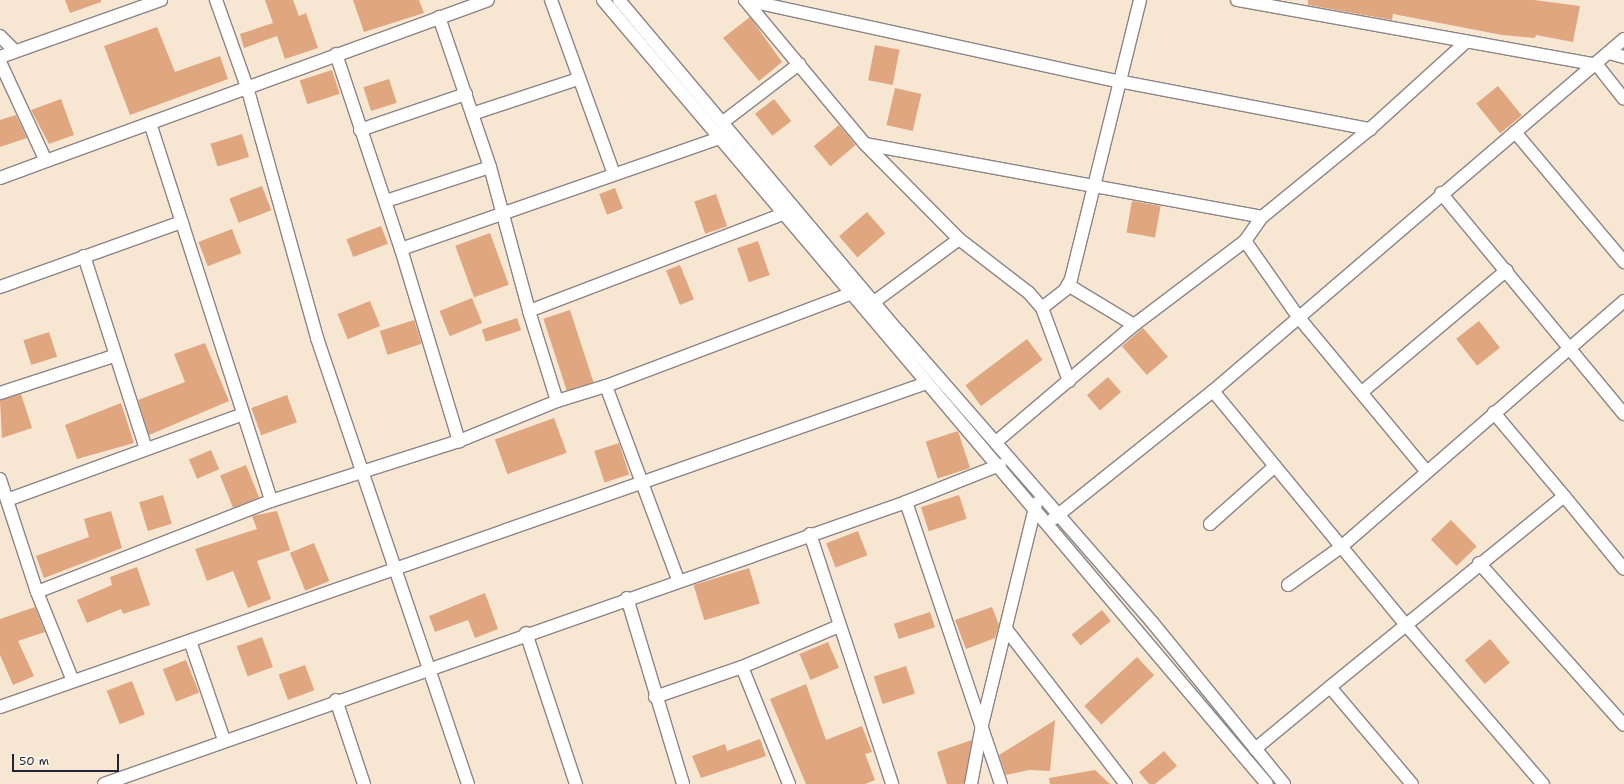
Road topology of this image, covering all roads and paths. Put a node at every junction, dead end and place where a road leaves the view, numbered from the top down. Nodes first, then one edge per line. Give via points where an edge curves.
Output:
1 (160, 0) edge
2 (216, 0) edge
3 (488, 0) edge
4 (551, 0) edge
5 (603, 0) edge
6 (619, 0) edge
7 (745, 0) edge
8 (1140, 0) edge
9 (1237, 0) edge
10 (439, 17) junction
11 (0, 36) edge
12 (1624, 39) edge
13 (1466, 42) junction
14 (14, 50) junction
15 (1609, 53) junction
16 (336, 54) junction
17 (0, 57) edge
18 (1624, 57) edge
19 (0, 62) edge
20 (799, 64) junction
21 (1597, 65) junction
22 (578, 79) junction
23 (1118, 81) junction
24 (247, 87) junction
25 (466, 94) junction
26 (1624, 99) edge
27 (472, 114) junction
28 (723, 122) junction
29 (150, 123) junction
30 (360, 130) junction
31 (1370, 130) junction
32 (1515, 132) junction
33 (722, 137) junction
34 (866, 144) junction
35 (46, 161) junction
36 (490, 167) junction
37 (614, 174) junction
38 (0, 178) edge
39 (1096, 185) junction
40 (1441, 193) junction
41 (386, 201) junction
42 (785, 213) junction
43 (504, 215) junction
44 (1262, 217) junction
45 (182, 222) junction
46 (959, 239) junction
47 (1245, 241) junction
48 (401, 249) junction
49 (84, 256) junction
50 (1624, 262) edge
51 (1507, 270) junction
52 (1068, 284) junction
53 (0, 287) edge
54 (852, 293) junction
55 (1624, 301) edge
56 (874, 302) junction
57 (1042, 308) junction
58 (529, 311) junction
59 (1299, 318) junction
60 (1134, 325) junction
61 (1569, 349) junction
62 (114, 356) junction
63 (1069, 381) junction
64 (927, 383) junction
65 (606, 386) junction
66 (1213, 391) junction
67 (1362, 392) junction
68 (0, 393) edge
69 (557, 401) junction
70 (1494, 413) junction
71 (1624, 414) edge
72 (241, 415) junction
73 (459, 441) junction
74 (996, 442) junction
75 (146, 449) junction
76 (1000, 465) junction
77 (1275, 466) junction
78 (362, 472) junction
79 (1427, 472) junction
80 (0, 479) edge
81 (642, 482) junction
82 (1564, 496) junction
83 (1043, 497) junction
84 (7, 500) junction
85 (271, 501) junction
86 (906, 502) junction
87 (1032, 506) junction
88 (1059, 515) junction
89 (1048, 524) junction
90 (1210, 524) dead end
91 (810, 534) junction
92 (1341, 547) junction
93 (1479, 563) junction
94 (393, 569) junction
95 (1624, 569) edge
96 (678, 580) junction
97 (1288, 585) dead end
98 (37, 592) junction
99 (627, 598) junction
100 (1406, 625) junction
101 (839, 626) junction
102 (1006, 629) junction
103 (526, 633) junction
104 (190, 640) junction
105 (430, 667) junction
106 (742, 667) junction
107 (73, 681) junction
108 (1330, 687) junction
109 (655, 697) junction
110 (336, 700) junction
111 (0, 707) edge
112 (982, 725) junction
113 (1624, 725) edge
114 (224, 740) junction
115 (1255, 749) junction
116 (104, 784) edge
117 (364, 784) edge
118 (468, 784) edge
119 (576, 784) edge
120 (683, 784) edge
121 (789, 784) edge
122 (892, 784) edge
123 (971, 784) edge
124 (1001, 784) edge
125 (1126, 784) edge
126 (1267, 784) edge
127 (1284, 784) edge
128 (1412, 784) edge
129 (1543, 784) edge

1 - 14 street
2 - 24 street
3 - 10 street
4 - 22 street
5 - 33 street
6 - 28 street
7 - 20 street
7 - 23 street
8 - 23 street
9 - 13 street
10 - 16 street
10 - 25 street
11 - 14 street
12 - 15 street
13 - 21 street
13 - 31 street
14 - 17 street
15 - 18 street
15 - 21 street
16 - 24 street
16 - 30 street
19 - 35 street
20 - 28 street
20 - 34 street
21 - 26 street
21 - 32 street
22 - 27 street
22 - 37 street
23 - 31 street
23 - 39 street
24 - 29 street
24 - 78 street via 317,338
25 - 27 street
25 - 30 street
27 - 36 street
28 - 56 street
29 - 35 street
29 - 45 street
30 - 41 street
31 - 44 street
32 - 40 street
32 - 50 street
33 - 37 street
33 - 42 street
34 - 39 street
34 - 46 street
35 - 38 street
36 - 41 street
36 - 43 street
37 - 43 street
39 - 44 street
39 - 52 street
40 - 51 street
40 - 59 street
41 - 48 street
42 - 54 street
42 - 58 street
43 - 48 street
43 - 58 street
44 - 47 street
45 - 49 street
45 - 72 street
46 - 56 street
46 - 57 street via 1030,293
47 - 59 street
47 - 60 street
48 - 73 street
49 - 53 street
49 - 62 street
51 - 61 street
51 - 67 street
52 - 57 street
52 - 60 street
54 - 64 street
54 - 65 street
55 - 61 street
56 - 74 street
57 - 63 street
58 - 69 street
59 - 66 street
59 - 67 street
60 - 63 street
61 - 70 street
61 - 71 street
62 - 68 street
62 - 75 street
63 - 74 street
64 - 76 street
64 - 81 street
65 - 69 street
65 - 81 street
66 - 77 street
66 - 88 street
67 - 79 street
69 - 73 street
70 - 79 street
70 - 82 street
72 - 75 street
72 - 85 street
73 - 78 street
74 - 83 street
75 - 84 street
76 - 86 street
76 - 87 street
77 - 90 street
77 - 92 street
78 - 85 street
78 - 94 street
79 - 92 street
80 - 84 street
81 - 94 street
81 - 96 street
82 - 93 street
82 - 95 street
83 - 87 street
83 - 88 street
84 - 98 street
85 - 98 street
86 - 91 street
86 - 112 street
87 - 89 street
87 - 102 street
88 - 89 street
88 - 115 street
89 - 126 street
91 - 96 street
91 - 101 street
92 - 97 street
92 - 100 street
93 - 100 street
93 - 113 street
94 - 104 street
94 - 105 street
96 - 99 street
98 - 107 street
99 - 103 street
99 - 109 street
100 - 108 street
100 - 129 street
101 - 106 street
101 - 122 street
102 - 112 street
102 - 125 street
103 - 105 street
103 - 119 street
104 - 107 street
104 - 114 street
105 - 110 street
105 - 118 street
106 - 109 street
106 - 121 street
107 - 111 street
108 - 115 street
108 - 128 street
109 - 120 street
110 - 114 street
110 - 117 street
112 - 123 street
112 - 124 street
114 - 116 street
115 - 127 street

